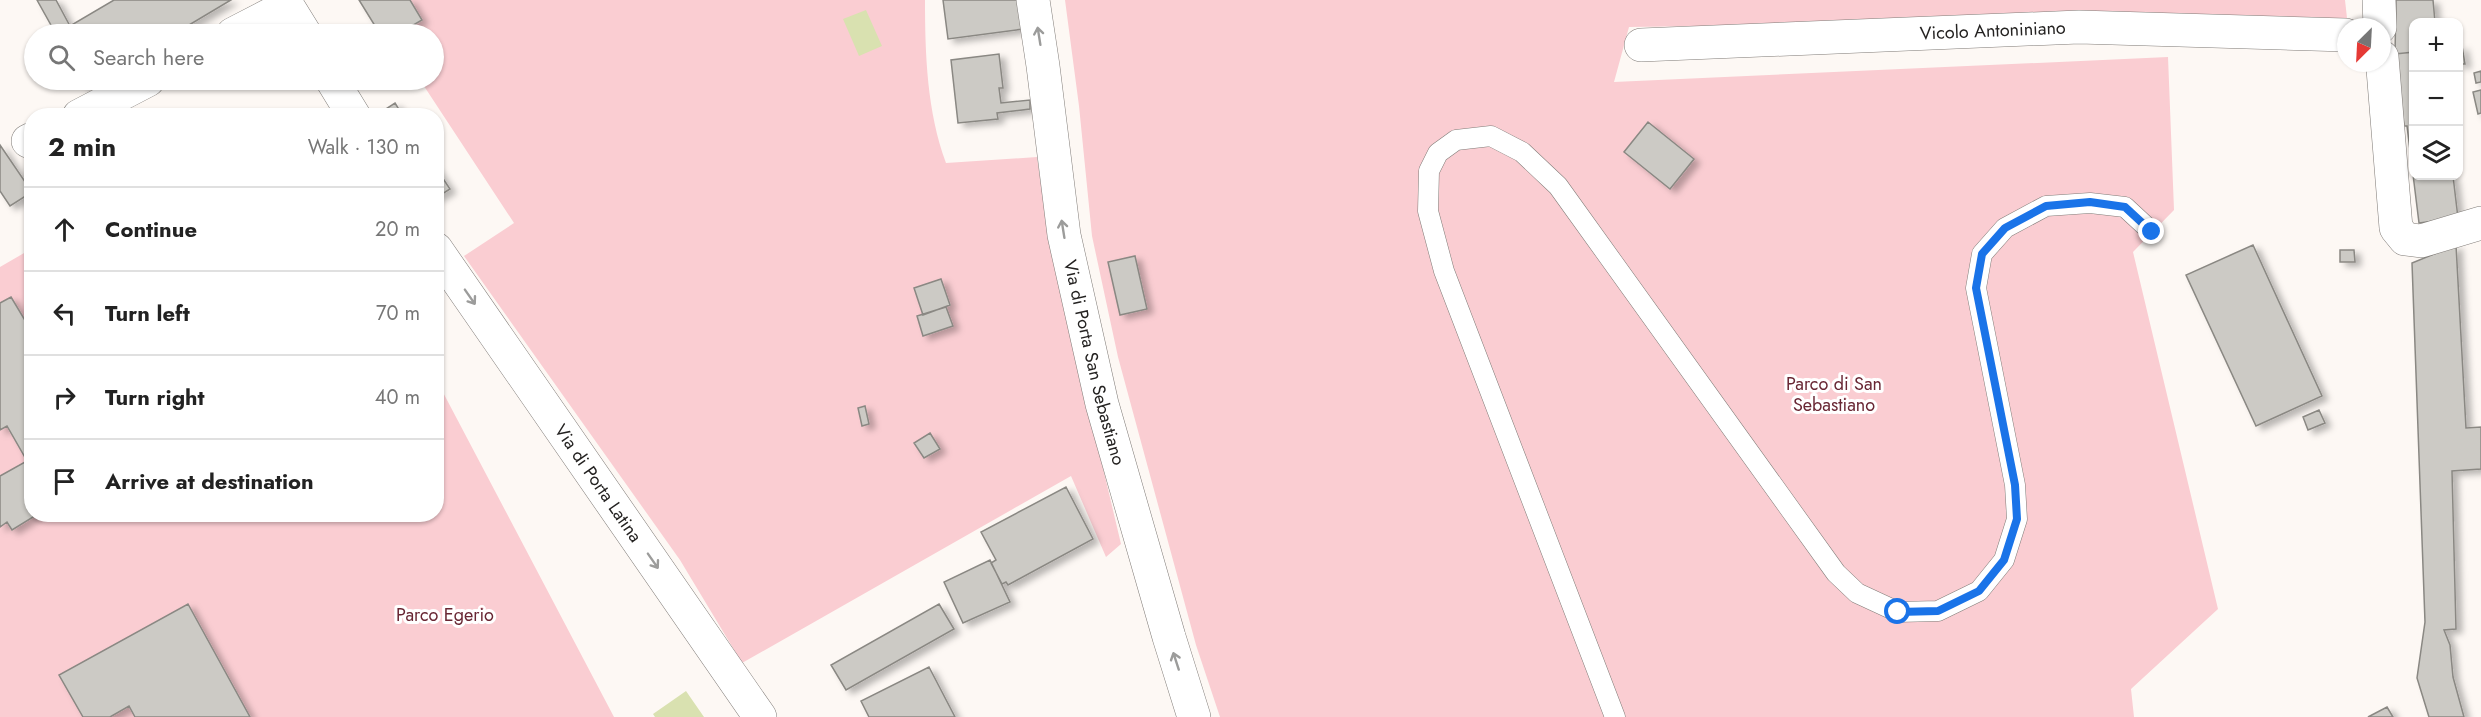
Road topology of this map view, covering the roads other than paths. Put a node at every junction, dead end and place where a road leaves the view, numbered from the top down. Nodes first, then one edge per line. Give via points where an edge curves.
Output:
1 (1033, 0) edge
2 (2379, 0) edge
3 (286, 3) edge
4 (2380, 18) edge
5 (250, 24) edge
6 (298, 24) edge
7 (2337, 35) edge
8 (1641, 45) dead end
9 (2383, 72) edge
10 (128, 90) edge
11 (338, 90) edge
12 (94, 108) edge
13 (349, 108) edge
14 (2481, 223) edge
15 (2152, 232) dead end
16 (444, 261) edge
17 (760, 717) edge
18 (1194, 717) edge
19 (1615, 717) edge

18 -> 1 street, Via di Porta San Sebastiano via 1102,404 1064,235
2 - 4 street
3 - 5 street
3 - 6 street
7 - 8 street, Vicolo Antoniniano via 2079,27
9 - 14 street via 2396,228 2405,239 2421,241
10 - 12 street
11 - 13 street
15 - 19 lane via 2125,207 2090,202 2046,206 2005,228 1982,254 1976,288 2015,485 2017,519 2004,560 1979,591 1938,611 1898,612 1857,593 1836,573 1558,186 1522,152 1491,136 1456,140 1438,153 1430,171 1428,211 1444,272
16 -> 17 street, Via di Porta Latina

